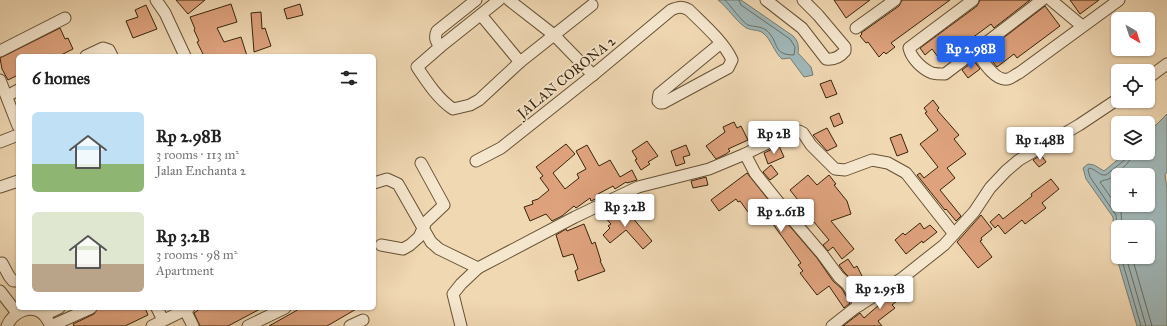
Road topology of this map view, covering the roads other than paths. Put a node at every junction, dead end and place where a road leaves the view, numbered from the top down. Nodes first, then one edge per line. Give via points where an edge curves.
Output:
1 (156, 0) edge
2 (476, 0) edge
3 (499, 0) edge
4 (509, 0) edge
5 (766, 0) edge
6 (803, 0) edge
7 (895, 0) edge
8 (973, 0) edge
9 (1042, 0) edge
10 (1050, 0) edge
11 (1119, 0) edge
12 (592, 5) dead end
13 (481, 15) junction
14 (65, 18) dead end
15 (1082, 26) junction
16 (856, 28) dead end
17 (554, 35) junction
18 (721, 43) junction
19 (440, 47) junction
20 (0, 51) edge
21 (976, 51) junction
22 (90, 54) edge
23 (111, 54) edge
24 (184, 54) edge
25 (520, 62) junction
26 (1167, 64) edge
27 (1155, 73) edge
28 (593, 75) junction
29 (0, 80) edge
30 (16, 91) edge
31 (7, 96) junction
32 (1111, 104) edge
33 (16, 121) edge
34 (16, 136) edge
35 (0, 142) edge
36 (745, 154) junction
37 (476, 161) dead end
38 (421, 164) dead end
39 (16, 182) edge
40 (376, 182) edge
41 (0, 187) edge
42 (423, 229) junction
43 (954, 234) junction
44 (382, 245) dead end
45 (2, 263) dead end
46 (478, 268) junction
47 (16, 281) edge
48 (0, 291) edge
49 (860, 305) junction
50 (55, 310) edge
51 (87, 310) edge
52 (158, 310) edge
53 (185, 310) edge
54 (187, 310) edge
55 (281, 310) edge
56 (17, 313) junction
57 (44, 315) junction
58 (163, 320) junction
59 (363, 320) dead end
60 (7, 326) edge
61 (51, 326) edge
62 (152, 326) edge
63 (193, 326) edge
64 (248, 326) edge
65 (350, 326) edge
66 (461, 326) edge
67 (832, 326) edge

1 - 24 street
2 - 19 street via 438,31 435,41
3 - 13 street
4 - 17 street
5 - 6 street via 802,28 826,59 832,60 841,56 845,47
7 - 16 street
8 - 21 street via 909,48 921,67 933,74 945,74
9 - 21 street
10 - 15 street
11 - 15 street
12 - 17 street
13 - 19 street
13 - 25 street
14 - 20 street
15 - 21 street via 1008,79 998,78 991,72
17 - 25 street
17 - 28 street
18 - 18 street via 732,60 728,68 663,103 658,101 659,94
18 - 28 street, JALAN CORONA 2 via 689,10 678,6
19 - 25 street via 417,67 445,103 453,109 480,100
22 - 23 street via 103,48
26 - 27 street
28 - 37 street, JALAN CORONA 2 via 501,148
29 - 31 street
30 - 31 street
31 - 33 street
32 - 43 street via 1014,163 990,188 974,212
34 - 35 street
36 - 43 street via 798,131 803,133 813,148 835,169 845,170 872,160 888,163 906,173
36 - 46 street via 709,169 638,187
36 - 49 street via 756,173 847,284
38 - 42 street via 444,205 429,218
39 - 41 street
40 - 42 street via 386,179 398,184
42 - 44 street via 419,237 403,249
42 - 46 street via 435,247
43 - 49 street via 901,279
45 - 47 street via 9,276
46 - 66 street via 453,294
48 - 56 street
49 - 67 street
50 - 57 street
51 - 61 street
52 - 58 street
53 - 58 street
54 - 63 street
55 - 64 street
56 - 57 street via 36,310
56 - 60 street
57 - 61 street
58 - 62 street
59 - 65 street

